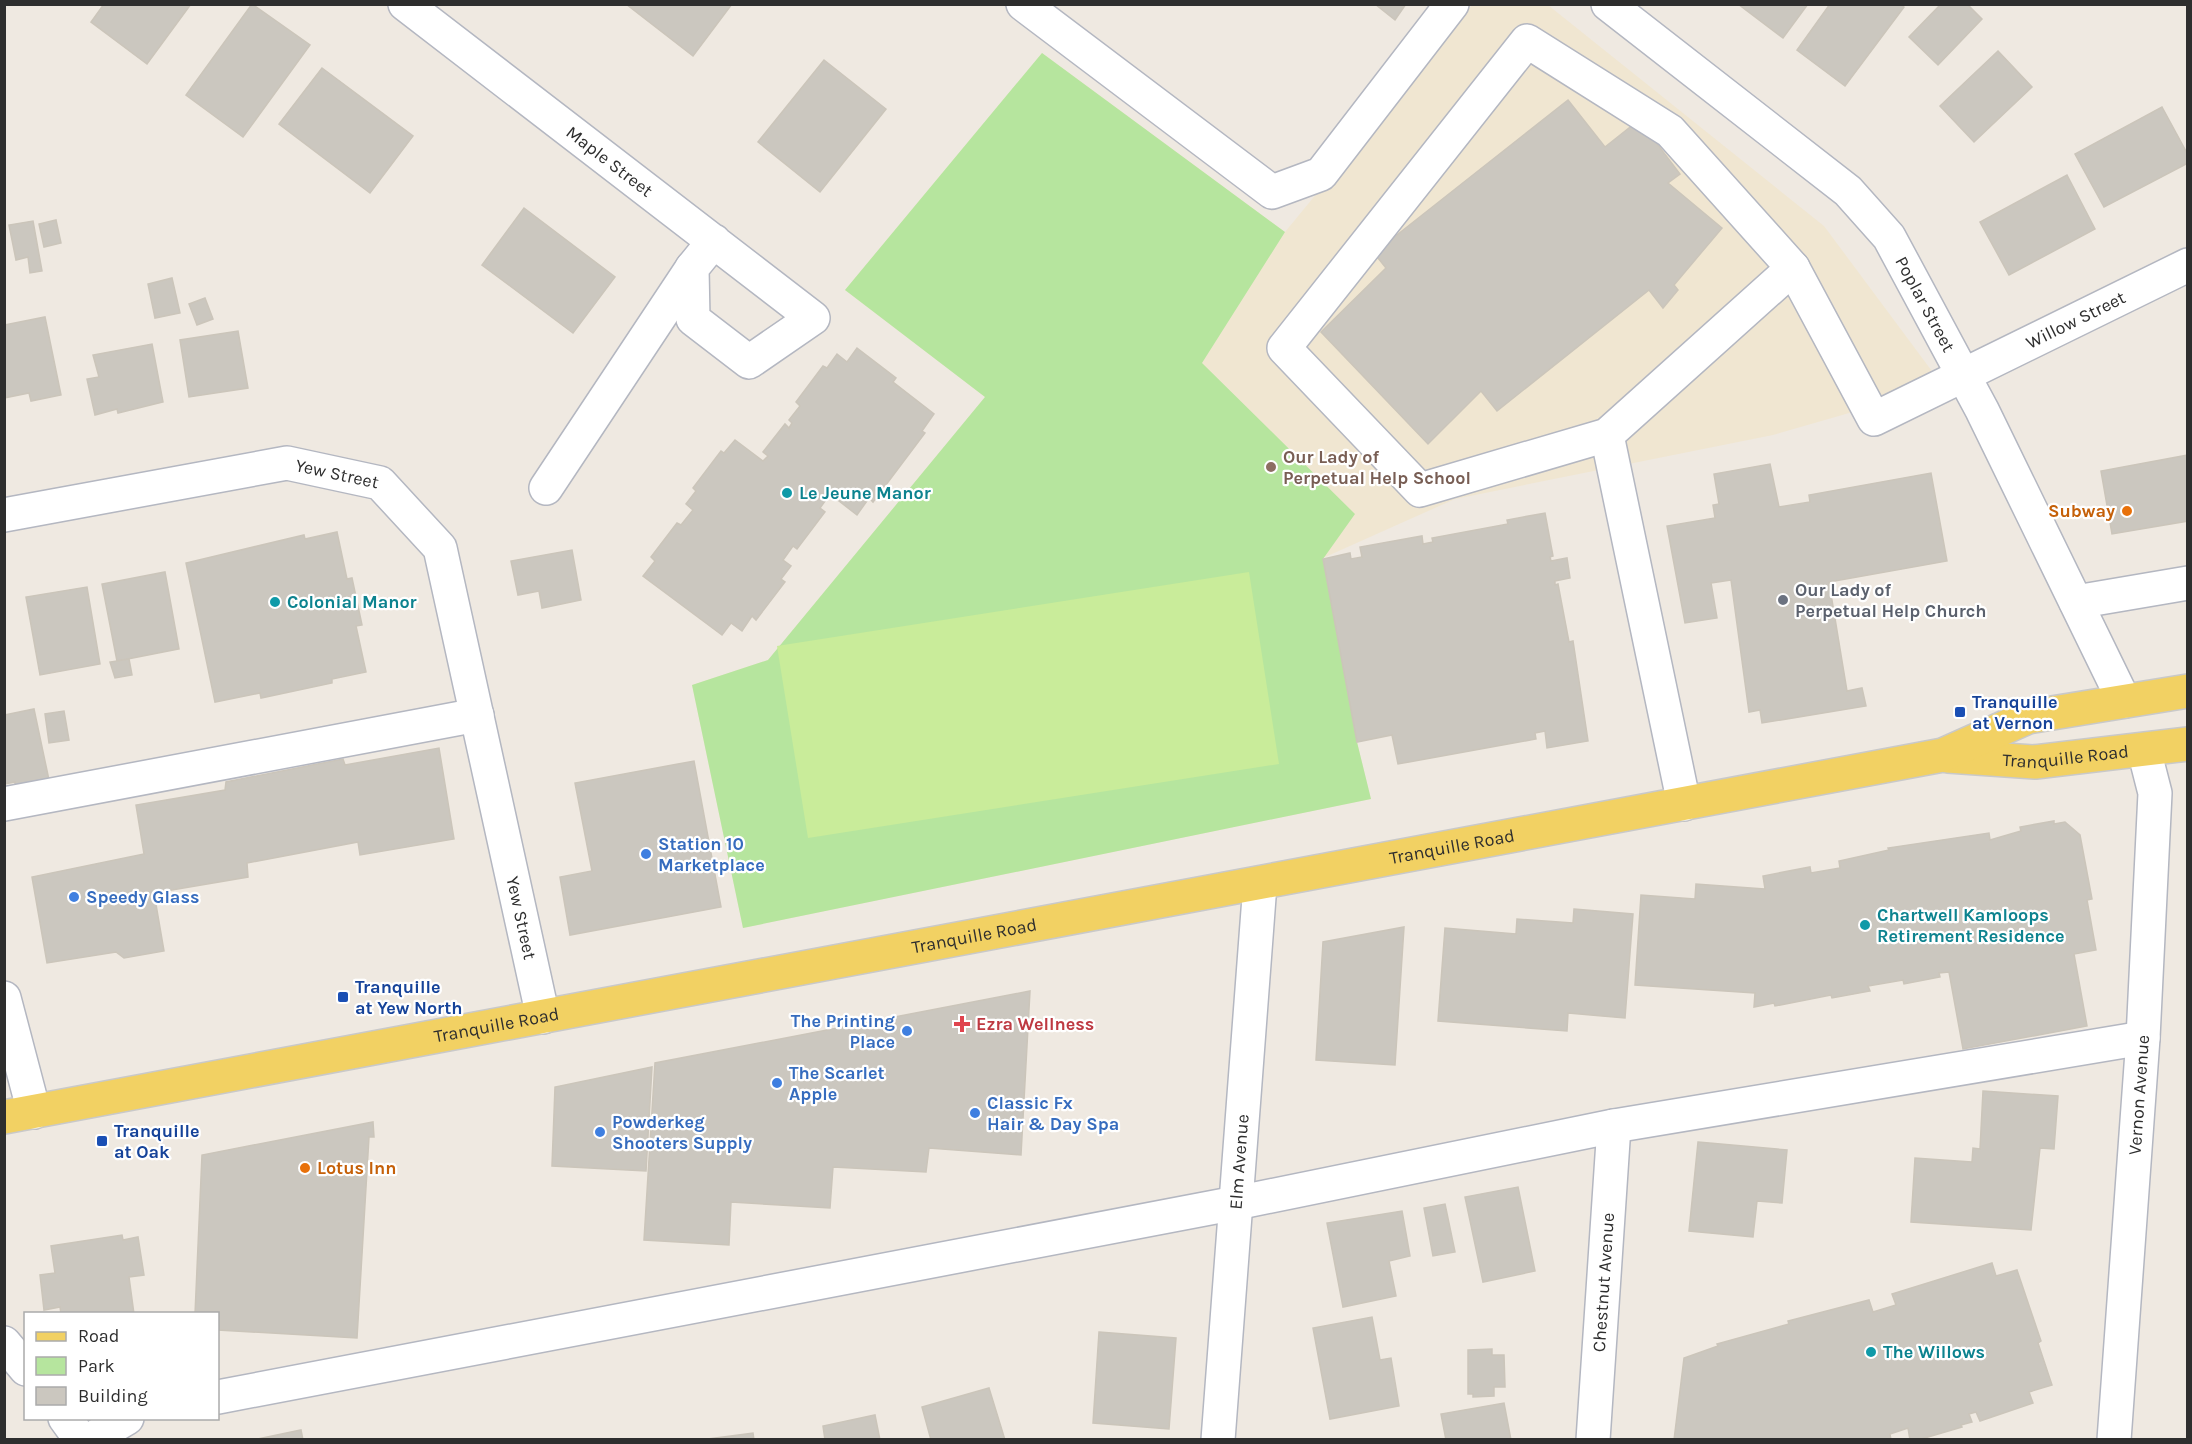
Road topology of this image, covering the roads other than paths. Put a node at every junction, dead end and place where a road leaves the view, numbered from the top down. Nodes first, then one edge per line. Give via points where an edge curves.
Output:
1 (405, 4) edge
2 (1023, 4) edge
3 (1452, 4) edge
4 (1608, 4) edge
5 (714, 241) junction
6 (2187, 265) edge
7 (1793, 267) junction
8 (692, 268) junction
9 (1963, 376) junction
10 (1607, 435) junction
11 (546, 488) dead end
12 (4, 515) edge
13 (2187, 583) edge
14 (2076, 602) junction
15 (2187, 691) edge
16 (2124, 701) junction
17 (477, 715) junction
18 (2187, 744) edge
19 (2144, 750) junction
20 (1943, 755) junction
21 (4, 804) edge
22 (1684, 804) junction
23 (1260, 884) junction
24 (4, 998) edge
25 (543, 1017) junction
26 (2143, 1038) junction
27 (19, 1115) edge
28 (1614, 1126) junction
29 (1236, 1203) junction
30 (4, 1342) edge
31 (24, 1367) edge
32 (219, 1397) edge
33 (66, 1420) edge
34 (125, 1420) edge
35 (81, 1440) edge
36 (90, 1440) edge
37 (1218, 1440) edge
38 (1593, 1440) edge
39 (2114, 1440) edge

1 - 5 street, Maple Street
2 - 3 street via 1272,192 1321,174
4 - 9 street, Poplar Street via 1848,191 1889,237
5 - 8 street
5 - 8 street, Maple Street via 813,318 749,362 693,319
6 - 9 street, Willow Street
7 - 9 street, Willow Street via 1874,419
7 - 10 street
7 - 10 street via 1670,132 1527,41 1284,348 1420,490
8 - 11 street
9 - 14 street, Poplar Street
10 - 22 street
12 - 17 street, Yew Street via 287,463 380,483 440,548
13 - 14 street
14 - 16 street, Poplar Street
15 - 16 main road, Tranquille Road
16 - 19 main road
16 - 20 main road, Tranquille Road via 2028,717
17 - 21 street
17 - 25 street, Yew Street
18 - 19 main road, Tranquille Road
19 - 20 main road, Tranquille Road via 2035,762
19 - 26 street, Vernon Avenue via 2155,793
20 - 22 main road, Tranquille Road
22 - 23 main road, Tranquille Road
23 - 25 main road, Tranquille Road
23 - 29 street, Elm Avenue
24 - 27 street
25 - 27 main road, Tranquille Road
26 - 28 street
26 - 39 street, Vernon Avenue
28 - 29 street
28 - 38 street, Chestnut Avenue
29 - 32 street
29 - 37 street, Elm Avenue
30 - 31 street
33 - 35 street
34 - 36 street

